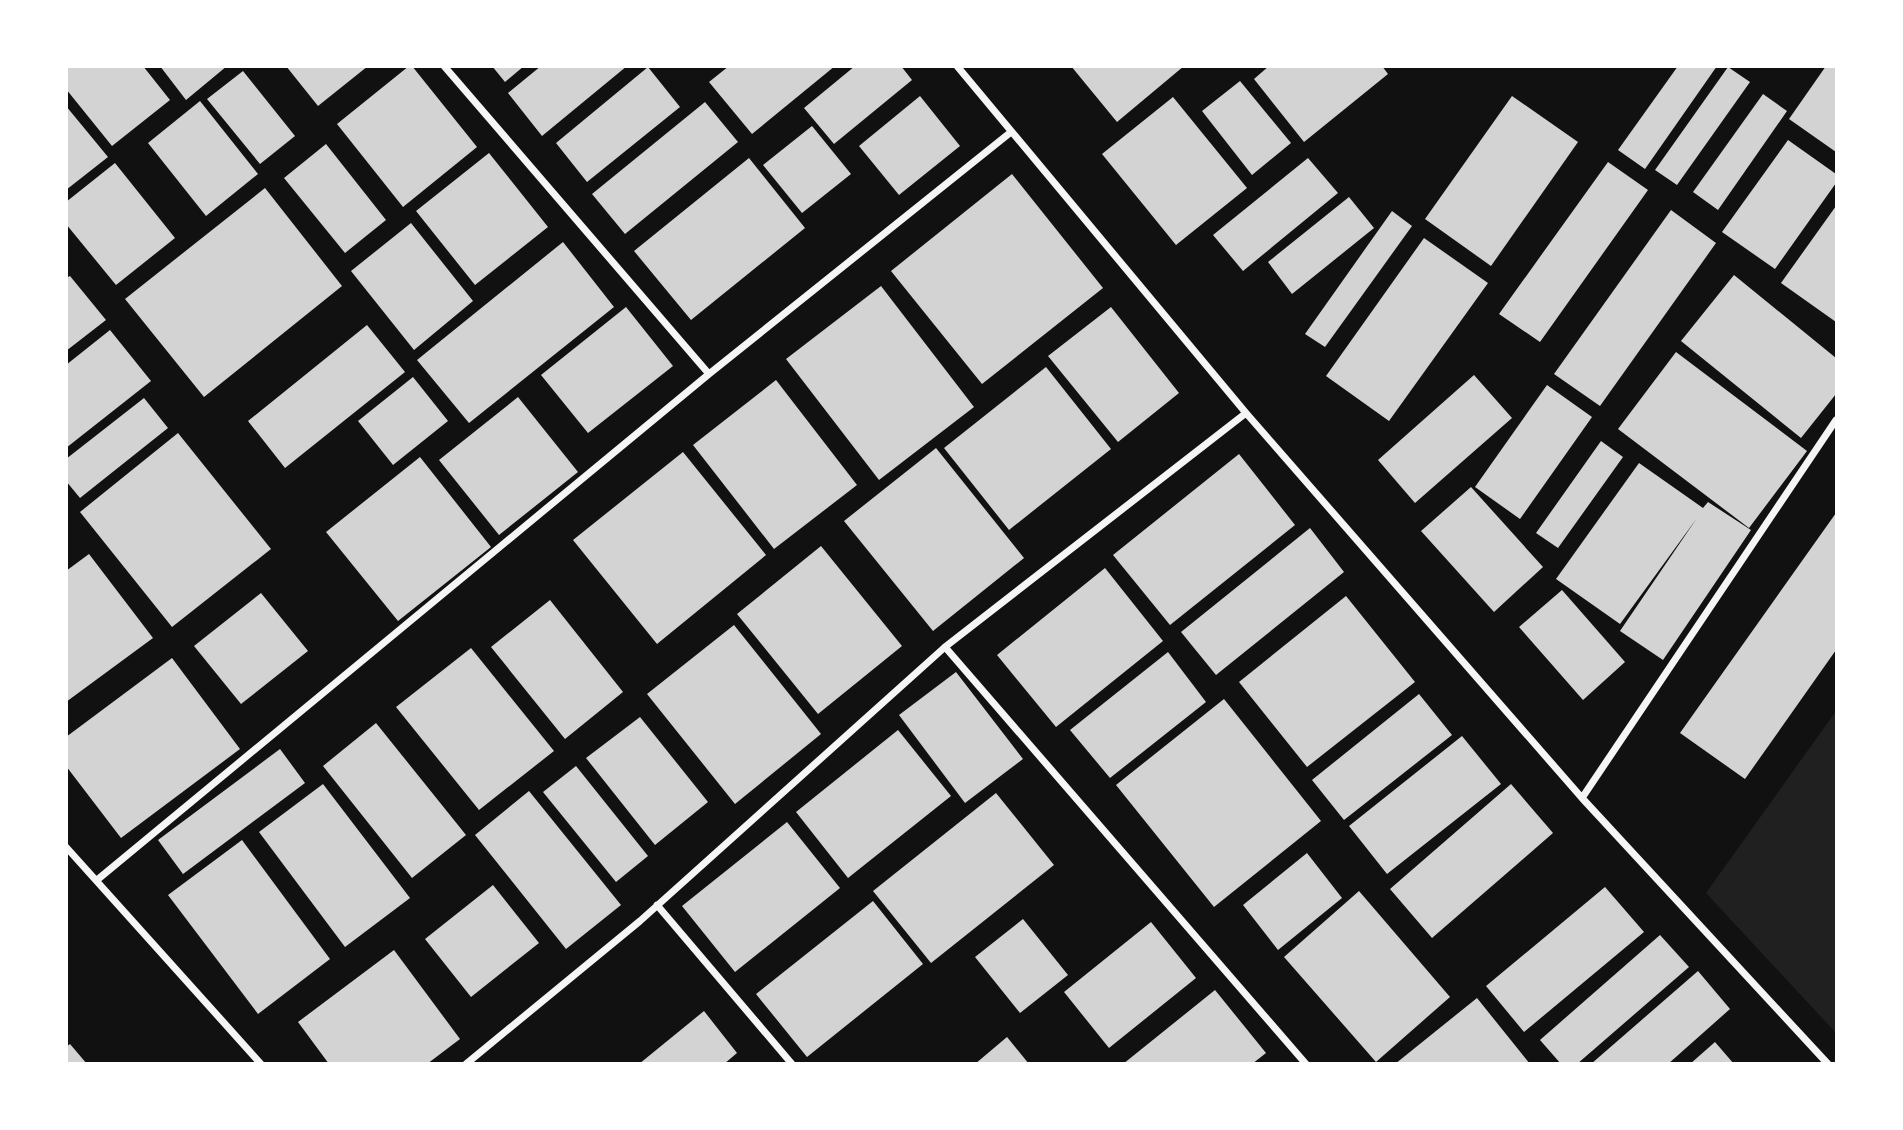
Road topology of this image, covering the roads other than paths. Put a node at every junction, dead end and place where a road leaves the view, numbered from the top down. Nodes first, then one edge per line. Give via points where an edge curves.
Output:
1 (444, 66) edge
2 (957, 66) edge
3 (1011, 132) junction
4 (709, 374) junction
5 (1246, 413) junction
6 (1836, 420) edge
7 (945, 647) junction
8 (1581, 798) junction
9 (66, 846) edge
10 (97, 880) junction
11 (657, 905) junction
12 (261, 1063) edge
13 (466, 1063) edge
14 (792, 1063) edge
15 (1306, 1063) edge
16 (1828, 1063) edge

1 - 4 street
2 - 3 street
3 - 4 street
3 - 5 street
4 - 10 street
5 - 7 street
5 - 8 street
6 - 8 street
7 - 11 street
7 - 15 street
8 - 16 street
9 - 10 street
10 - 12 street
11 - 13 street
11 - 14 street

